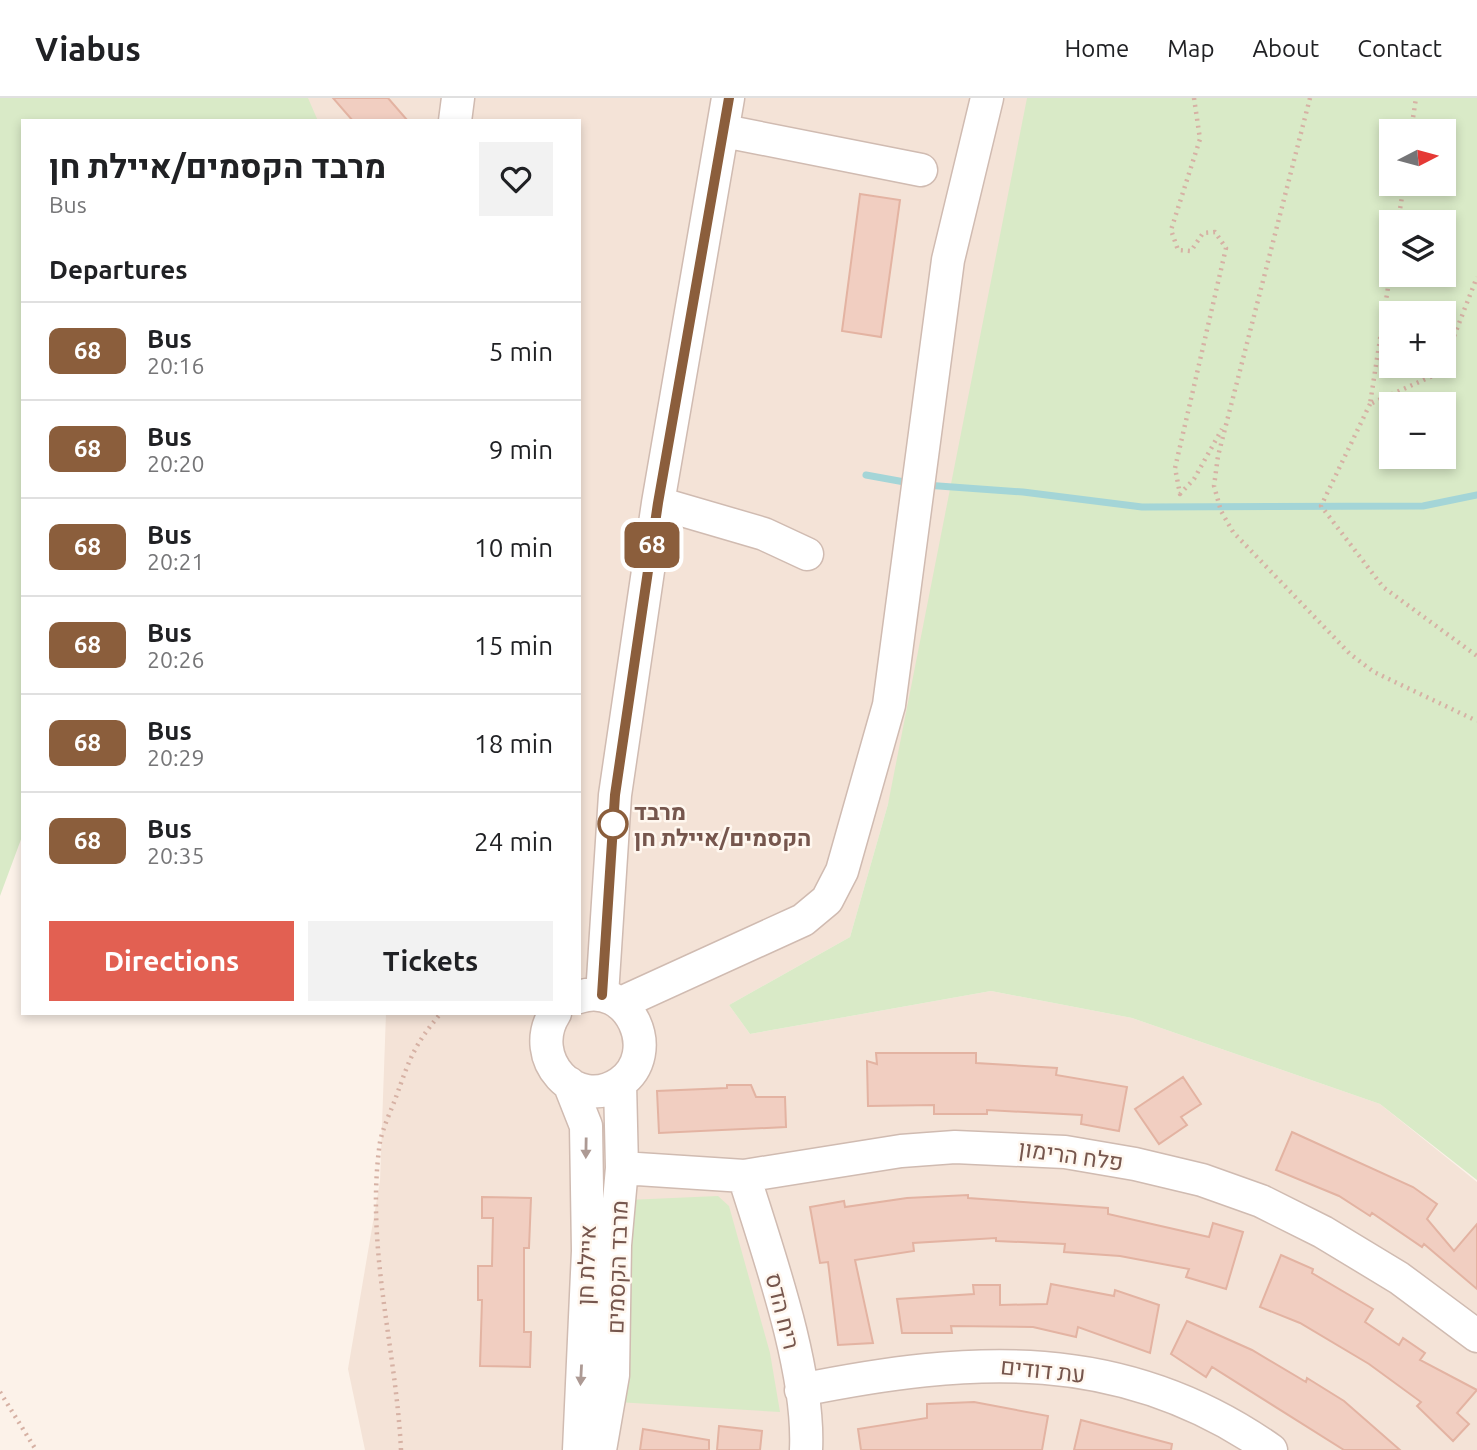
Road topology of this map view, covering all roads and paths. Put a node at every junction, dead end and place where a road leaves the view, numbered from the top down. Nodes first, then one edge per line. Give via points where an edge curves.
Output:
1 (458, 98) edge
2 (729, 98) edge
3 (987, 98) edge
4 (1194, 98) edge
5 (1310, 98) edge
6 (1416, 98) edge
7 (455, 119) edge
8 (1413, 119) edge
9 (724, 131) junction
10 (921, 170) dead end
11 (1477, 277) edge
12 (1388, 287) edge
13 (1456, 331) edge
14 (1429, 378) edge
15 (1370, 404) junction
16 (1225, 424) junction
17 (658, 503) junction
18 (807, 554) dead end
19 (1477, 656) edge
20 (1477, 721) edge
21 (601, 998) edge
22 (439, 1015) edge
23 (554, 1015) edge
24 (569, 1083) junction
25 (620, 1083) junction
26 (622, 1168) junction
27 (744, 1176) junction
28 (1477, 1336) edge
29 (801, 1390) junction
30 (0, 1392) edge
31 (36, 1450) edge
32 (401, 1450) edge
33 (579, 1450) edge
34 (600, 1450) edge
35 (806, 1450) edge
36 (1270, 1450) edge

1 - 7 street
2 - 9 street
3 - 21 street via 948,260 888,705 842,871 827,900 803,920
4 - 16 path via 1200,139 1171,230 1178,250 1191,251 1203,233 1216,232 1226,248 1175,468 1180,494 1194,479
5 - 16 path
6 - 8 path
9 - 10 street
9 - 17 street
11 - 13 path
12 - 15 path
14 - 15 path
15 - 19 path via 1321,506 1383,587
16 - 20 path via 1214,486 1233,532 1350,654 1374,672
17 - 18 street via 764,534
17 - 21 street via 615,795
21 - 25 street via 632,1016 641,1044 637,1061
22 - 32 path via 415,1044 381,1140 375,1212 384,1317 398,1390
23 - 24 street, איילת חן via 544,1040 548,1061
24 - 25 street via 586,1090
24 -> 33 street, איילת חן via 586,1126 587,1251
25 - 26 street, מרבד הקסמים
26 - 27 street, פלח הרימון
26 - 34 street, מרבד הקסמים via 615,1245 613,1375
27 - 28 street, פלח הרימון via 955,1147 1065,1152 1135,1164 1202,1180 1261,1201 1399,1278
27 - 29 street, ריח הדס via 779,1292
29 - 35 street, ריח הדס
29 - 36 street, עת דודים via 923,1369 1037,1365 1167,1395 1211,1413
30 - 31 path

